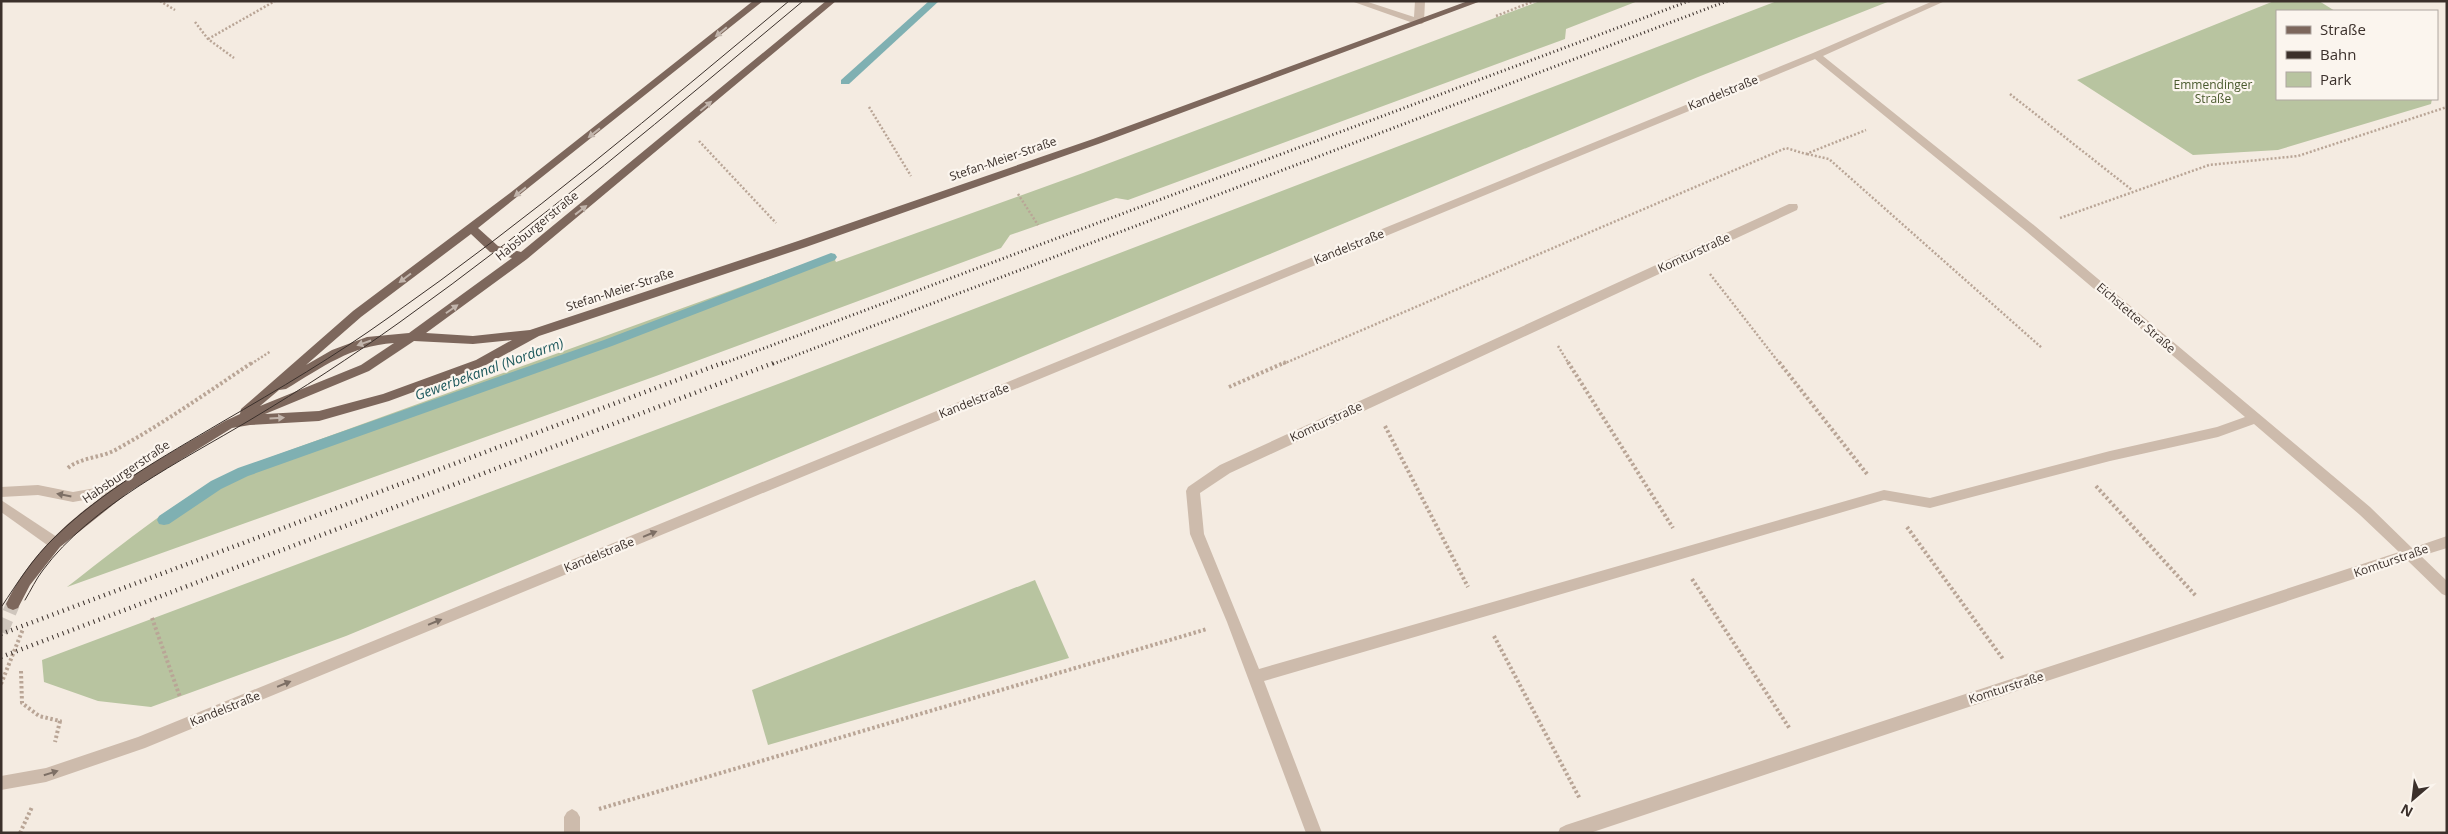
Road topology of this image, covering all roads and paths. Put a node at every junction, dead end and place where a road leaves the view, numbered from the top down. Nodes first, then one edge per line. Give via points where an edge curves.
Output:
1 (160, 1) edge
2 (275, 1) edge
3 (759, 1) edge
4 (832, 1) edge
5 (1355, 1) edge
6 (1420, 1) edge
7 (1477, 1) edge
8 (1941, 1) edge
9 (175, 10) dead end
10 (195, 22) dead end
11 (1419, 22) junction
12 (208, 39) junction
13 (1816, 55) junction
14 (234, 58) dead end
15 (2010, 94) dead end
16 (869, 108) dead end
17 (2447, 108) edge
18 (1898, 120) junction
19 (698, 140) dead end
20 (1806, 154) junction
21 (911, 176) dead end
22 (2132, 191) junction
23 (1018, 194) dead end
24 (1794, 207) dead end
25 (776, 222) dead end
26 (1038, 225) dead end
27 (472, 228) junction
28 (2032, 228) junction
29 (1694, 254) junction
30 (524, 256) junction
31 (1543, 323) junction
32 (535, 333) junction
33 (412, 337) junction
34 (2042, 348) dead end
35 (1229, 386) dead end
36 (256, 402) junction
37 (2254, 419) junction
38 (229, 424) junction
39 (2078, 465) junction
40 (124, 488) junction
41 (1, 492) edge
42 (1884, 495) junction
43 (1, 505) edge
44 (2447, 542) edge
45 (55, 543) junction
46 (1683, 554) junction
47 (2412, 554) junction
48 (2447, 590) edge
49 (13, 604) tunnel mouth
50 (152, 618) dead end
51 (2217, 619) junction
52 (1234, 622) junction
53 (25, 624) dead end
54 (21, 671) dead end
55 (1254, 678) junction
56 (2022, 683) junction
57 (1, 684) edge
58 (180, 696) dead end
59 (1806, 754) junction
60 (46, 776) junction
61 (1, 783) edge
62 (572, 817) joint
63 (572, 833) edge
64 (1314, 833) edge
65 (1566, 833) edge

1 - 9 path
2 - 12 path
3 -> 27 main road, Habsburgerstraße
30 -> 4 main road, Habsburgerstraße
5 - 11 street
6 - 11 street
7 - 11 main road, Stefan-Meier-Straße
8 - 13 street, Kandelstraße
10 - 12 path
11 - 32 main road, Stefan-Meier-Straße via 1050,157
12 - 14 path
13 - 18 street, Eichstetter Straße
60 -> 13 street, Kandelstraße via 140,744
15 - 22 path
16 - 21 path
17 - 22 path via 2298,156 2209,165
18 - 20 path
18 - 28 street, Eichstetter Straße
19 - 25 path
20 - 34 path via 1829,159
20 - 35 path via 1786,148
22 - 28 path
23 - 26 path
24 - 29 street, Komturstraße
27 - 30 main road via 486,246
27 -> 36 main road, Habsburgerstraße via 357,314
28 - 37 street, Eichstetter Straße
29 - 31 street, Komturstraße
29 - 42 path
33 -> 30 main road, Habsburgerstraße
31 - 46 path
31 - 52 street, Komturstraße via 1225,469 1193,491 1197,534
32 - 33 main road, Stefan-Meier-Straße via 473,340
38 -> 32 main road, Stefan-Meier-Straße via 318,416 384,398 480,363
33 -> 36 main road, Stefan-Meier-Straße via 372,340 336,353
33 - 38 main road, Habsburgerstraße via 364,368
36 - 38 main road, Habsburgerstraße
37 - 39 street via 2218,432
37 - 47 street, Eichstetter Straße
38 - 40 main road, Habsburgerstraße
39 - 42 street via 1930,503
39 - 51 path
40 -> 41 street via 73,497 38,490
40 - 45 main road, Habsburgerstraße
42 - 46 street
42 - 56 path
43 - 45 street
44 - 47 street, Komturstraße
45 - 49 main road, Habsburgerstraße via 25,581
46 - 55 street
46 - 59 path
47 - 48 street, Eichstetter Straße
47 - 51 street, Komturstraße
50 - 58 path
51 - 56 street, Komturstraße
52 - 55 street, Komturstraße
52 - 62 path
53 - 57 path
54 - 60 path via 22,703 39,716 60,721
55 - 64 street, Komturstraße
56 - 59 street, Komturstraße
59 - 65 street, Komturstraße
60 - 61 street, Kandelstraße
62 - 63 street

